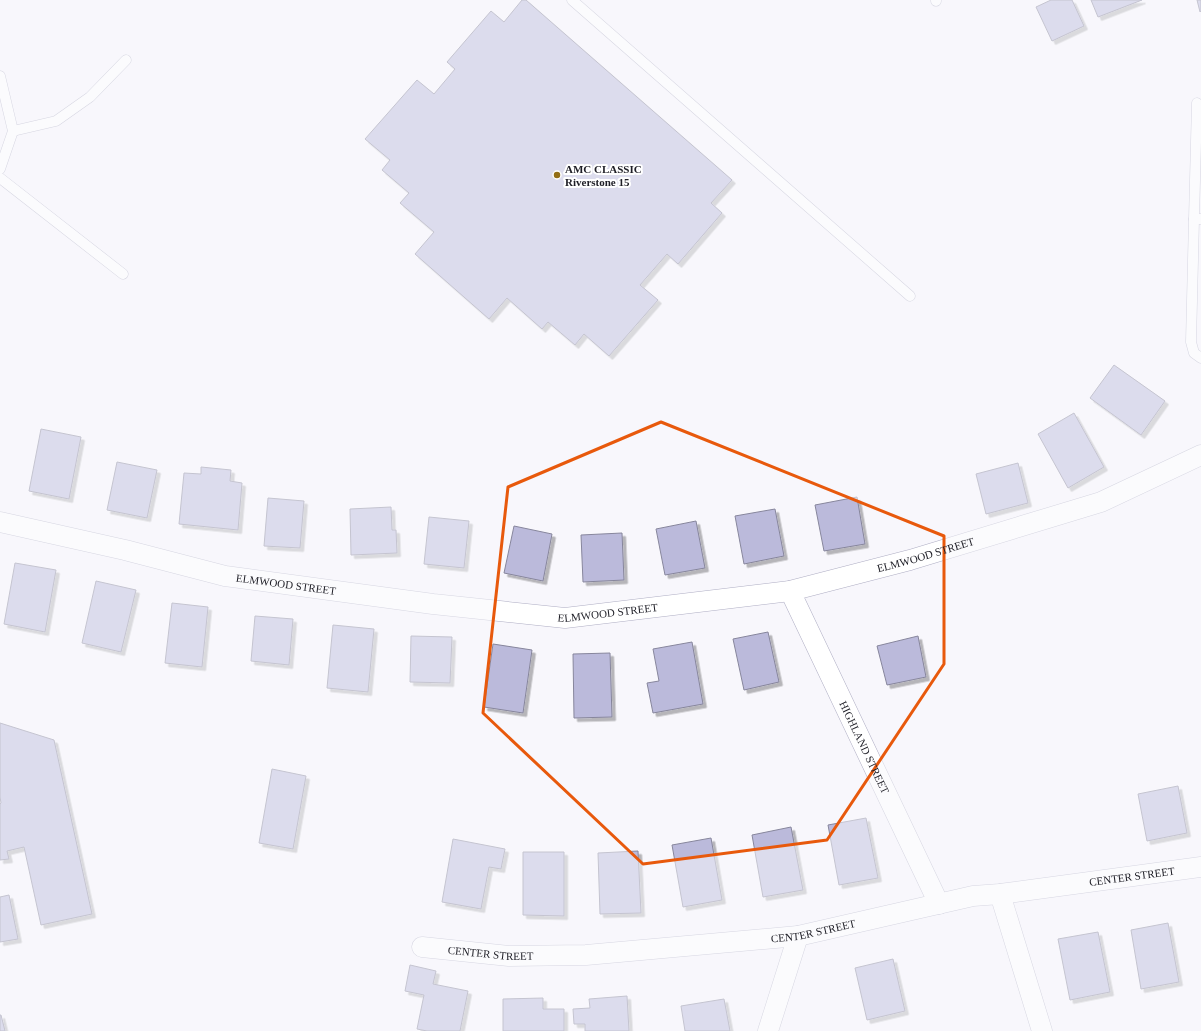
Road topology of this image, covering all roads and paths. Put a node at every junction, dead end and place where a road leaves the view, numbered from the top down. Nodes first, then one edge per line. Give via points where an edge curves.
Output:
1 (572, 0) edge
2 (126, 60) dead end
3 (0, 76) edge
4 (1197, 103) dead end
5 (13, 130) junction
6 (0, 169) edge
7 (0, 178) edge
8 (1197, 219) edge
9 (123, 274) dead end
10 (910, 296) dead end
11 (1201, 358) edge
12 (1201, 456) edge
13 (0, 522) edge
14 (790, 591) junction
15 (1201, 867) edge
16 (1000, 894) junction
17 (939, 904) junction
18 (798, 936) junction
19 (422, 946) dead end
20 (768, 1031) edge
21 (1042, 1031) edge

1 - 10 lane
2 - 5 lane via 90,97 56,121
3 - 5 lane
4 - 8 lane
5 - 6 lane
7 - 9 lane
8 - 11 lane via 1191,342 1194,353
12 - 14 street, ELMWOOD STREET via 1101,502 910,560
13 - 14 street, ELMWOOD STREET via 225,576 433,604 565,618
14 - 17 street, HIGHLAND STREET
15 - 16 street, CENTER STREET
16 - 17 street, CENTER STREET via 973,896
16 - 21 street
17 - 18 street, CENTER STREET
18 - 19 street, CENTER STREET via 586,955 509,956
18 - 20 street

